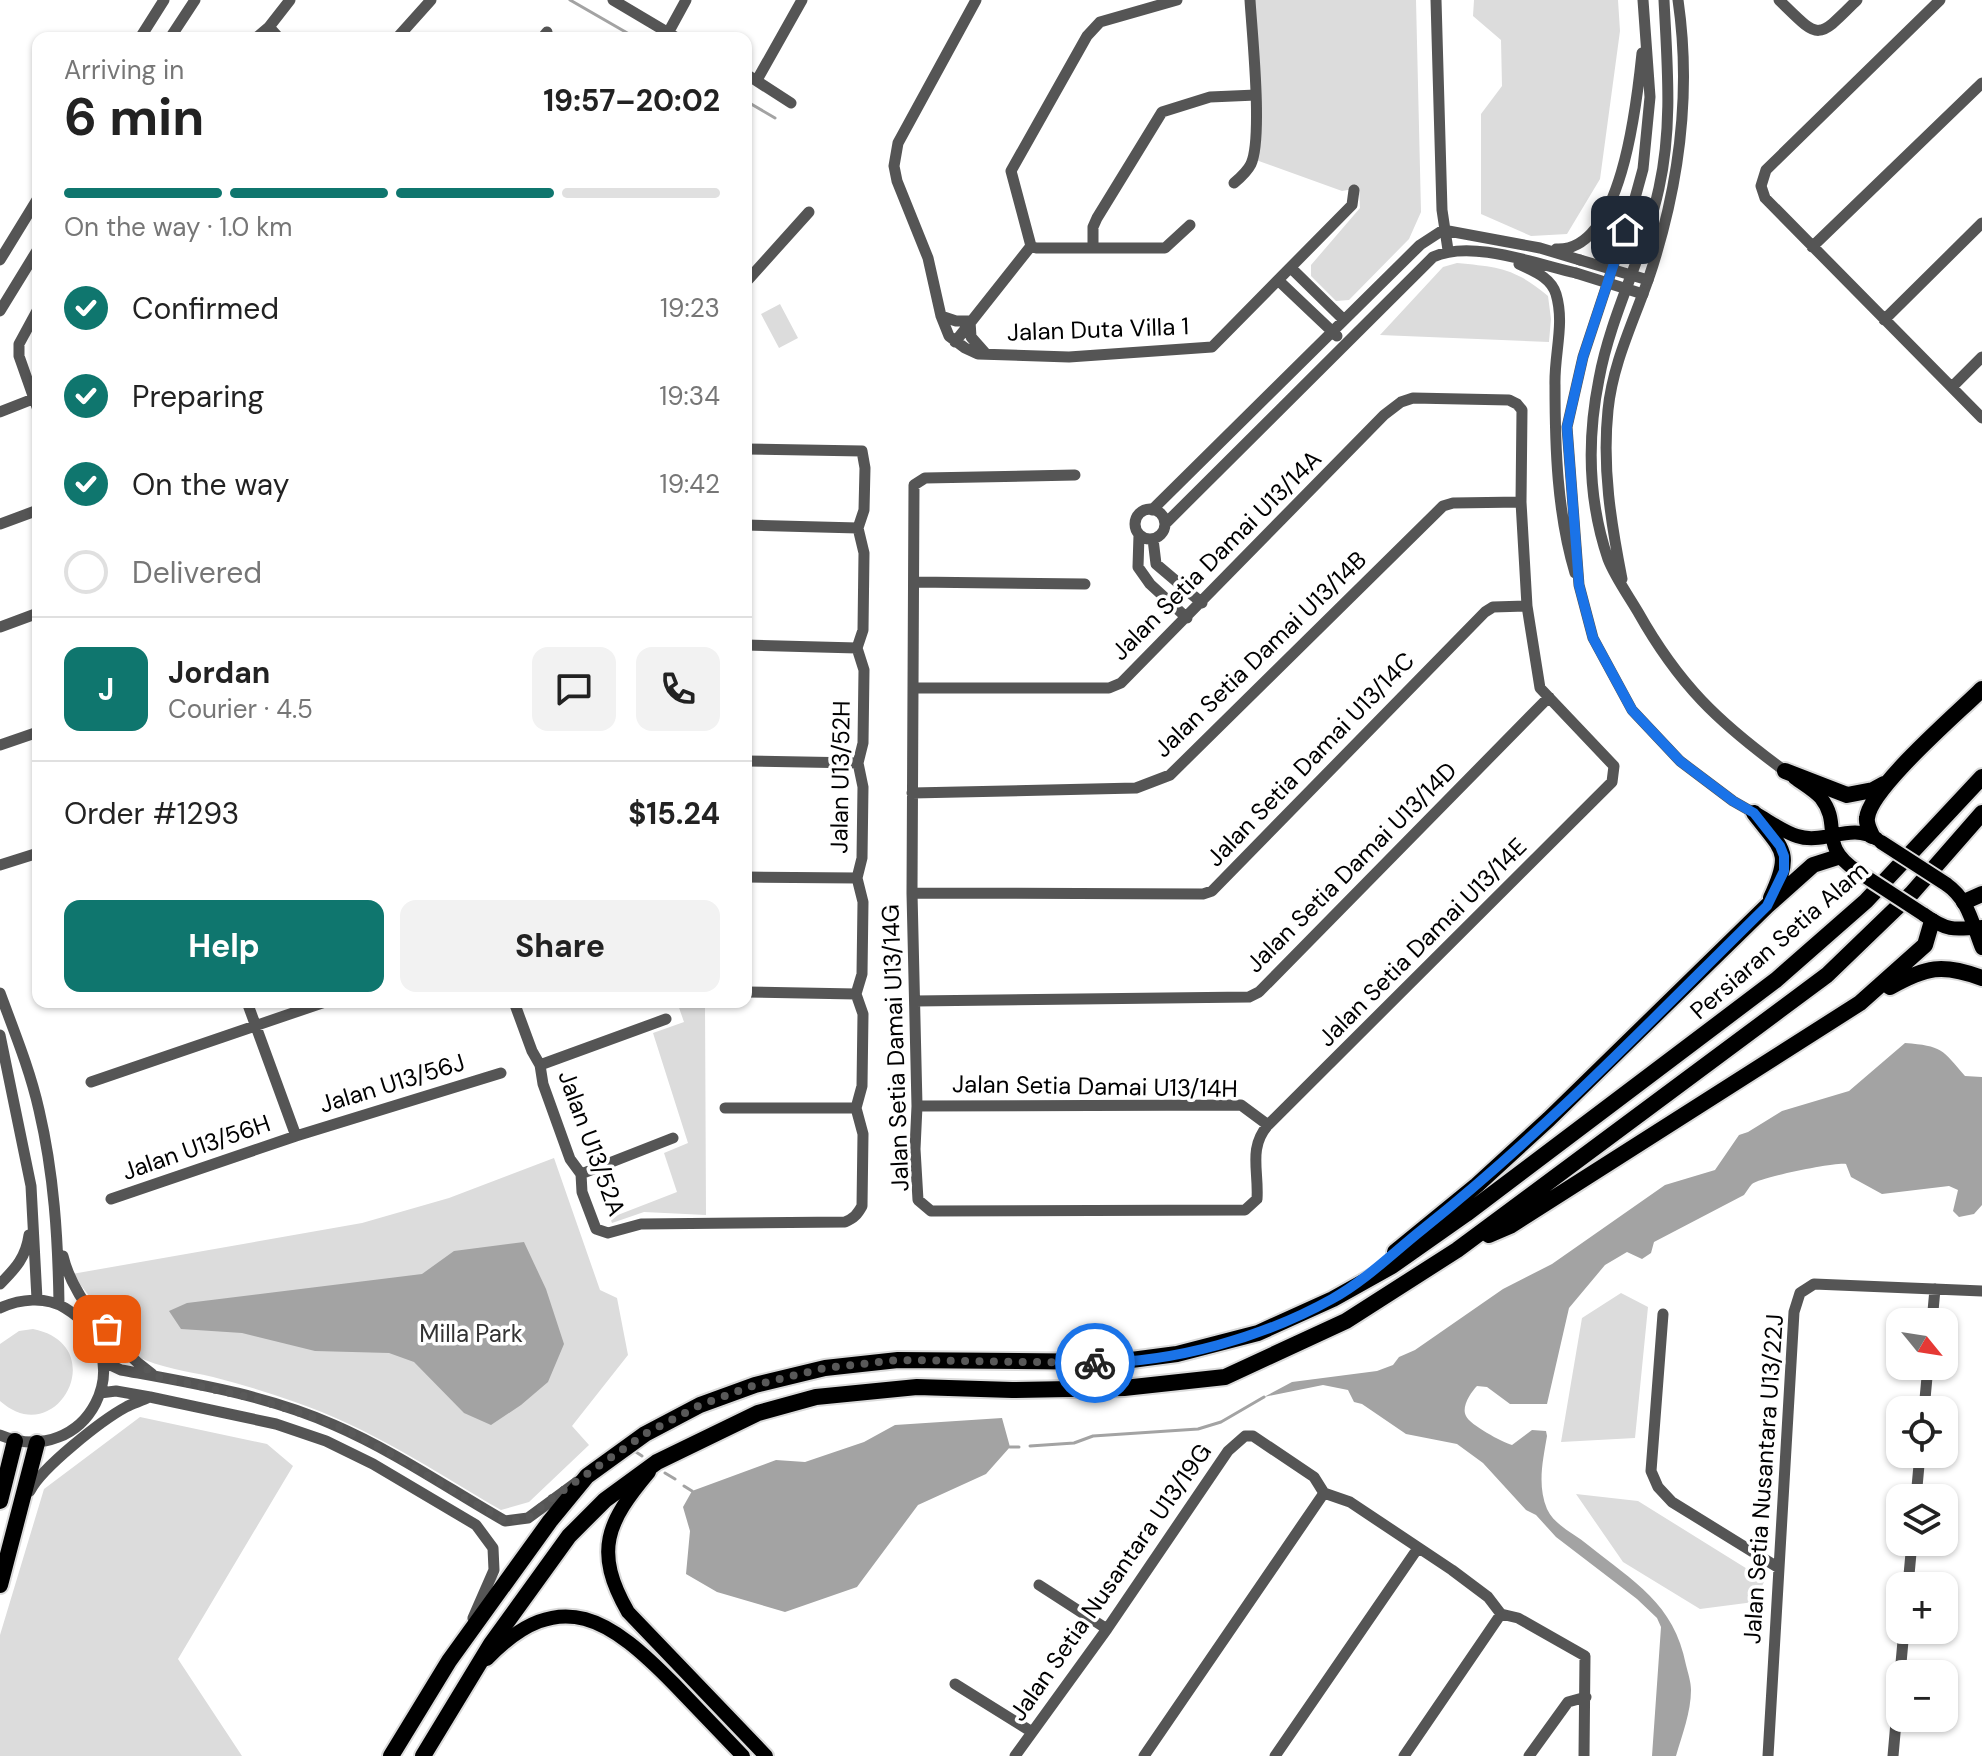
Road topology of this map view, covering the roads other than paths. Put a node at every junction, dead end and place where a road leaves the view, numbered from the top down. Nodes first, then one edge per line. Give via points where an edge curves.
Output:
1 (164, 0) edge
2 (195, 0) edge
3 (290, 0) edge
4 (431, 0) edge
5 (613, 0) edge
6 (686, 0) edge
7 (802, 0) edge
8 (976, 0) edge
9 (1177, 0) edge
10 (1250, 0) edge
11 (1436, 0) edge
12 (1643, 0) edge
13 (1664, 0) edge
14 (1678, 0) edge
15 (1779, 0) edge
16 (1857, 0) edge
17 (1940, 0) edge
18 (1645, 22) junction
19 (269, 27) junction
20 (144, 32) edge
21 (174, 32) edge
22 (263, 32) edge
23 (274, 32) edge
24 (402, 32) edge
25 (665, 32) edge
26 (674, 32) edge
27 (752, 77) edge
28 (1982, 83) edge
29 (1256, 95) junction
30 (791, 103) dead end
31 (1234, 183) dead end
32 (1354, 190) dead end
33 (32, 208) edge
34 (809, 212) dead end
35 (1982, 223) edge
36 (1190, 225) dead end
37 (1443, 230) junction
38 (1031, 246) junction
39 (1812, 247) junction
40 (1093, 248) junction
41 (1540, 248) junction
42 (1448, 250) junction
43 (1505, 256) junction
44 (32, 259) edge
45 (0, 260) edge
46 (1291, 268) junction
47 (752, 275) edge
48 (1648, 280) junction
49 (1279, 281) junction
50 (1643, 294) junction
51 (0, 311) edge
52 (941, 316) junction
53 (32, 320) edge
54 (1344, 320) junction
55 (1884, 320) junction
56 (970, 321) junction
57 (1331, 332) junction
58 (955, 342) junction
59 (1348, 342) junction
60 (986, 354) junction
61 (1982, 357) edge
62 (1952, 387) junction
63 (32, 389) edge
64 (32, 403) edge
65 (0, 412) edge
66 (1982, 418) edge
67 (752, 449) edge
68 (1075, 475) dead end
69 (1187, 475) junction
70 (1199, 490) junction
71 (1521, 502) junction
72 (1152, 510) junction
73 (32, 512) edge
74 (0, 524) edge
75 (1165, 524) junction
76 (752, 525) edge
77 (858, 528) junction
78 (1139, 535) junction
79 (1153, 539) junction
80 (915, 582) junction
81 (1085, 584) dead end
82 (1579, 585) junction
83 (1625, 589) junction
84 (1202, 603) junction
85 (1527, 606) junction
86 (32, 615) edge
87 (1187, 618) junction
88 (0, 627) edge
89 (752, 645) edge
90 (857, 648) junction
91 (914, 688) junction
92 (1982, 689) edge
93 (1549, 697) junction
94 (32, 734) edge
95 (0, 745) edge
96 (752, 761) edge
97 (858, 763) junction
98 (1785, 771) junction
99 (1982, 777) edge
100 (1886, 783) junction
101 (912, 793) junction
102 (1754, 813) junction
103 (1982, 813) edge
104 (1832, 835) junction
105 (1877, 839) junction
106 (32, 855) edge
107 (1838, 857) junction
108 (0, 865) edge
109 (752, 877) edge
110 (857, 878) junction
111 (912, 893) junction
112 (1982, 894) edge
113 (1964, 902) junction
114 (1767, 906) junction
115 (1928, 918) junction
116 (1979, 927) edge
117 (1982, 948) edge
118 (1982, 978) edge
119 (752, 992) edge
120 (0, 993) edge
121 (856, 994) junction
122 (915, 1001) junction
123 (1860, 1003) junction
124 (249, 1008) edge
125 (308, 1008) edge
126 (516, 1008) edge
127 (666, 1019) dead end
128 (256, 1026) junction
129 (0, 1035) edge
130 (540, 1065) junction
131 (501, 1073) dead end
132 (91, 1082) dead end
133 (917, 1106) junction
134 (725, 1108) dead end
135 (856, 1108) junction
136 (1268, 1125) junction
137 (296, 1136) junction
138 (673, 1138) dead end
139 (581, 1174) junction
140 (111, 1199) dead end
141 (34, 1210) junction
142 (720, 1222) joint
143 (58, 1236) junction
144 (1457, 1250) junction
145 (0, 1284) edge
146 (1935, 1289) junction
147 (1982, 1291) edge
148 (37, 1299) junction
149 (1333, 1299) junction
150 (59, 1304) junction
151 (0, 1308) edge
152 (1933, 1308) edge
153 (1663, 1314) dead end
154 (104, 1362) junction
155 (155, 1376) junction
156 (100, 1393) junction
157 (150, 1397) junction
158 (8, 1438) edge
159 (37, 1443) junction
160 (657, 1462) junction
161 (587, 1476) junction
162 (1324, 1493) junction
163 (0, 1501) edge
164 (19, 1514) junction
165 (1418, 1548) junction
166 (1779, 1568) junction
167 (0, 1585) edge
168 (1039, 1585) dead end
169 (1501, 1614) junction
170 (1107, 1629) junction
171 (449, 1661) junction
172 (471, 1676) junction
173 (955, 1684) dead end
174 (1586, 1697) junction
175 (1032, 1732) junction
176 (1895, 1732) edge
177 (391, 1756) edge
178 (423, 1756) edge
179 (743, 1756) edge
180 (766, 1756) edge
181 (1015, 1756) edge
182 (1144, 1756) edge
183 (1275, 1756) edge
184 (1404, 1756) edge
185 (1529, 1756) edge
186 (1584, 1756) edge
187 (1768, 1756) edge
188 (1893, 1756) edge

1 - 20 street
2 - 21 street
3 - 19 street
4 - 24 street
5 - 25 street
6 - 26 street
7 - 27 street
8 - 52 street via 895,154 897,181 928,258
9 - 38 street via 1100,22 1087,36 1011,171
10 - 29 street
11 - 37 street
12 - 18 street
13 - 83 street via 1670,90 1660,186 1606,350 1592,423 1590,471 1597,518 1609,562
14 - 48 street via 1681,141
15 - 16 street via 1816,31 1829,28
17 - 39 street via 1766,170 1762,193
18 - 41 street via 1636,104 1613,197 1584,242 1570,250
18 - 82 street via 1650,97 1643,169 1583,357 1567,427
19 - 22 street
19 - 23 street
27 - 30 street
28 - 39 street
29 - 31 street via 1254,154
29 - 40 street via 1210,97 1162,112 1097,218
32 - 46 street, Jalan Duta Villa 1 via 1352,205
33 - 45 street
34 - 47 street
35 - 55 street
36 - 40 street via 1165,248
37 - 41 street
37 - 42 street
37 - 54 street via 1420,245
38 - 40 street
38 - 56 street
39 - 55 street
41 - 48 street, bridge
42 - 43 street
42 - 59 street via 1433,257
43 - 50 street, bridge
43 - 82 street via 1545,277 1555,291 1560,324 1554,382 1559,475 1565,538
44 - 51 street
46 - 49 street, Jalan Duta Villa 1
46 - 54 street
48 - 50 street
49 - 57 street
49 - 60 street, Jalan Duta Villa 1 via 1212,347 1069,357
50 - 83 street via 1619,358 1605,449 1612,533
52 - 56 street
52 - 58 street
53 - 63 street via 19,344
54 - 57 street
55 - 62 street
56 - 58 street
56 - 60 street via 971,337
57 - 59 street
57 - 69 street
58 - 60 street, Jalan Duta Villa 1
59 - 70 street
61 - 62 street
62 - 66 street
64 - 65 street
67 - 77 street, Jalan U13/52H via 862,451 864,510
68 - 80 street, Jalan Setia Damai U13/14G via 917,481
69 - 70 street via 1186,483
69 - 72 street
70 - 75 street
71 - 84 street, Jalan Setia Damai U13/14A via 1522,410 1517,404 1413,398 1384,415
71 - 85 street
71 - 101 street, Jalan Setia Damai U13/14B via 1443,506 1170,775 1155,783 1136,788
72 - 75 street
72 - 78 street via 1136,517
73 - 74 street
75 - 79 street
76 - 77 street
77 - 90 street, Jalan U13/52H via 864,553 863,630
78 - 79 street
78 - 87 street via 1138,567
79 - 84 street via 1156,564
80 - 81 street
80 - 91 street, Jalan Setia Damai U13/14G
82 - 102 street via 1593,638 1632,710 1680,761
83 - 98 street via 1680,678 1741,739
84 - 87 street, Jalan Setia Damai U13/14A
85 - 93 street via 1540,688
85 - 111 street, Jalan Setia Damai U13/14C via 1485,612 1212,891
86 - 88 street
87 - 91 street, Jalan Setia Damai U13/14A via 1121,683 1109,688
89 - 90 street
90 - 97 street, Jalan U13/52H via 864,670
91 - 101 street, Jalan Setia Damai U13/14G
92 - 100 highway
93 - 122 street, Jalan Setia Damai U13/14D via 1379,873 1249,997
93 - 136 street, Jalan Setia Damai U13/14E via 1614,766 1607,789
94 - 95 street
96 - 97 street
97 - 110 street, Jalan U13/52H via 863,801
98 - 100 highway via 1847,795
98 - 104 main road via 1820,796
99 - 149 highway, Persiaran Setia Alam via 1866,901 1776,980 1466,1214
100 - 105 highway via 1867,819
101 - 111 street, Jalan Setia Damai U13/14G
102 - 104 main road via 1796,836
102 - 114 highway via 1784,856 1784,871
103 - 144 highway, Persiaran Setia Alam via 1912,893 1827,975
104 - 105 main road via 1846,832
104 - 107 main road
105 - 113 main road, bridge via 1946,884
106 - 108 street
107 - 114 highway via 1813,865
107 - 115 main road, bridge
109 - 110 street
110 - 121 street, Jalan U13/52H via 863,902 862,974
111 - 122 street, Jalan Setia Damai U13/14G
112 - 113 highway
113 - 116 main road
114 - 149 highway via 1477,1185
115 - 116 main road via 1955,930
115 - 123 highway via 1925,945
116 - 117 main road
118 - 123 highway via 1934,967
119 - 121 street
120 - 143 street via 38,1108
121 - 135 street, Jalan U13/52H via 863,1014 862,1086
122 - 133 street, Jalan Setia Damai U13/14G
123 - 144 highway via 1510,1226
124 - 128 street
125 - 128 street
126 - 130 street, Jalan U13/52A
127 - 130 street
128 - 132 street
128 - 137 street
129 - 141 street
130 - 139 street, Jalan U13/52A via 570,1159
131 - 137 street, Jalan U13/56J
133 - 136 street, Jalan Setia Damai U13/14H via 1241,1105
133 - 136 street, Jalan Setia Damai U13/14G via 918,1200 931,1211 1245,1210 1257,1199 1255,1149
134 - 135 street
135 - 142 street, Jalan U13/52H via 863,1134 862,1206 856,1217 845,1222
137 - 140 street, Jalan U13/56H
138 - 139 street
139 - 142 street, Jalan U13/52A via 592,1223 602,1233 641,1224
141 - 145 street via 26,1253
141 - 148 street
143 - 150 street
143 - 155 street via 77,1292 121,1348
144 - 160 highway, Persiaran Setia Alam via 1346,1321 1225,1377 1124,1388 917,1387 816,1397 758,1413
146 - 147 street, Jalan Setia Nusantara U13/22J
146 - 152 street
146 - 166 street, Jalan Setia Nusantara U13/22J via 1814,1284 1800,1293 1794,1312
148 - 150 street
148 - 151 street
149 - 161 highway, Persiaran Setia Alam via 1258,1333 1177,1354 1116,1362 898,1360 825,1368 700,1405 645,1434
150 - 154 street via 81,1317
153 - 166 street via 1651,1471 1658,1487 1672,1502
154 - 155 street
154 - 156 street
155 - 161 street via 334,1424 505,1521 528,1518
156 - 157 street
156 - 159 street via 79,1426
157 - 164 street via 127,1406 53,1462 34,1482
157 - 171 street via 276,1424 326,1441 476,1525 493,1548 494,1570
158 - 159 street
158 - 163 highway
159 - 164 highway
160 - 172 highway, Persiaran Setia Alam via 605,1500 569,1536
160 - 180 main road via 615,1519 608,1538 614,1583 628,1612
161 - 171 highway, Persiaran Setia Alam
162 - 165 street via 1350,1502
162 - 170 street, Jalan Setia Nusantara U13/19G via 1314,1477 1261,1439 1245,1436 1228,1451
162 - 182 street
164 - 167 highway
165 - 169 street via 1488,1597
165 - 183 street
166 - 187 street, Jalan Setia Nusantara U13/22J
168 - 170 street
169 - 174 street via 1518,1618 1585,1656
169 - 184 street
170 - 175 street, Jalan Setia Nusantara U13/19G
171 - 177 highway, Persiaran Setia Alam
172 - 178 highway, Persiaran Setia Alam
172 - 179 main road via 502,1644 555,1617 607,1625 643,1652
173 - 175 street
174 - 185 street via 1568,1702
174 - 186 street
175 - 181 street, Jalan Setia Nusantara U13/19G
176 - 188 street

